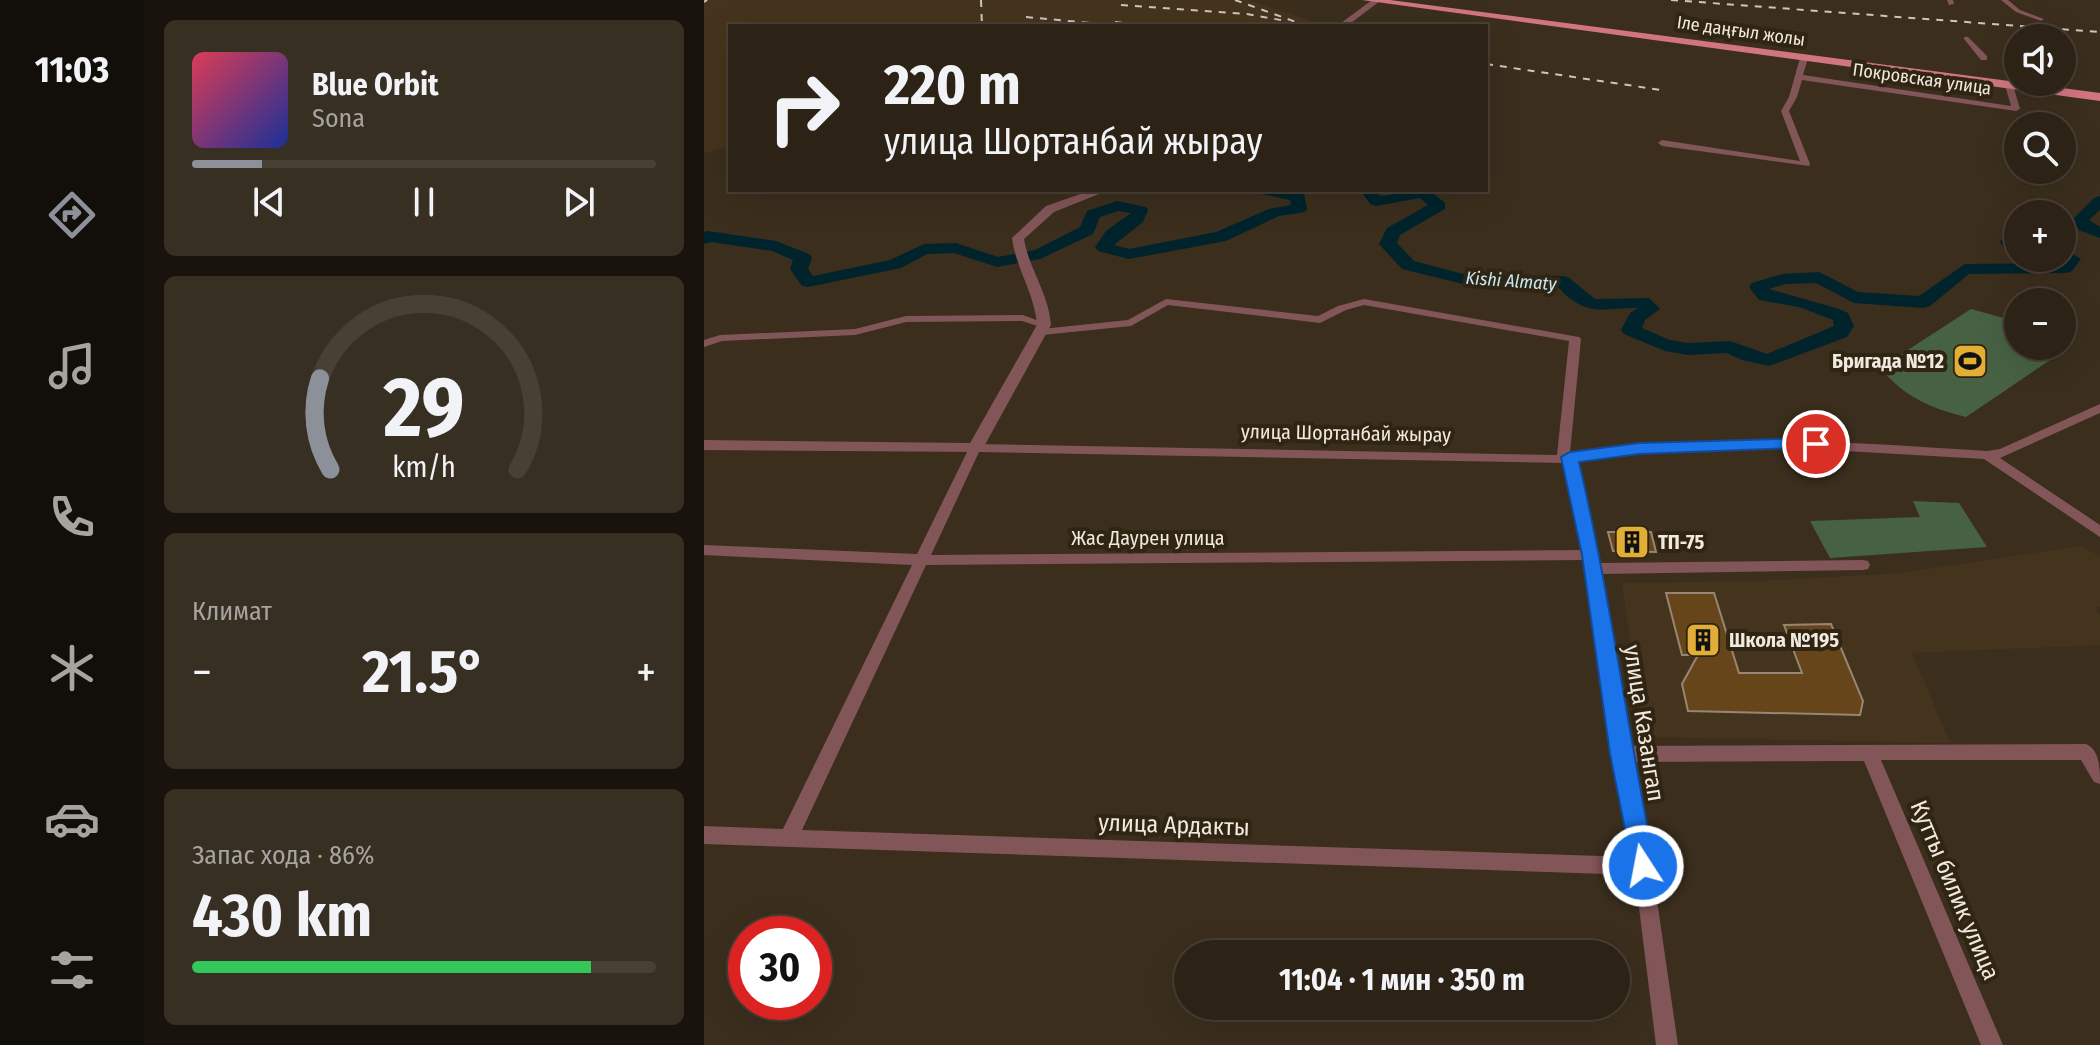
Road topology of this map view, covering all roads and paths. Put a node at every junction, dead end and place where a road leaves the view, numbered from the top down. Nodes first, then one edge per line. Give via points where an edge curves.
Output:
1 (2004, 0) edge
2 (1374, 1) edge
3 (2041, 19) dead end
4 (1344, 24) edge
5 (1966, 38) dead end
6 (1804, 58) junction
7 (1984, 58) dead end
8 (1798, 77) junction
9 (2004, 84) edge
10 (2076, 94) edge
11 (2012, 96) edge
12 (2100, 97) edge
13 (1662, 143) dead end
14 (1097, 192) edge
15 (1043, 329) junction
16 (704, 344) edge
17 (2100, 408) edge
18 (704, 445) edge
19 (975, 448) junction
20 (1987, 455) junction
21 (1567, 458) junction
22 (2100, 532) edge
23 (704, 550) edge
24 (922, 560) junction
25 (1592, 562) junction
26 (1863, 565) dead end
27 (2093, 752) edge
28 (1621, 754) junction
29 (1870, 754) junction
30 (2100, 776) edge
31 (704, 835) edge
32 (789, 836) junction
33 (1643, 866) junction
34 (1667, 1045) edge
35 (1992, 1045) edge

1 - 3 street
2 - 4 street
2 - 6 main road, Іле даңғыл жолы
5 - 7 street
6 - 8 street
6 - 9 main road, Іле даңғыл жолы
8 - 11 street, Покровская улица via 2016,109
8 - 13 street via 1785,111 1806,164
10 - 12 main road, Іле даңғыл жолы
14 - 15 street via 1050,209 1018,238 1020,257 1044,313
15 - 16 street via 1023,318 906,319 855,332 720,338
15 - 19 street
15 - 21 street, улица Казангап via 1131,323 1166,302 1320,320 1364,302 1575,339
17 - 20 street via 2003,453
18 - 19 street, улица Шортанбай жырау
19 - 21 street, улица Шортанбай жырау
19 - 24 street
20 - 21 street, улица Шортанбай жырау via 1816,444 1639,449
20 - 22 street
21 - 25 street, улица Казангап
23 - 24 street, Жас Даурен улица
24 - 25 street, Жас Даурен улица
24 - 32 street
25 - 26 street, Жас Даурен улица
25 - 28 street, улица Казангап
27 - 29 street
27 - 30 street
28 - 29 street
28 - 33 street, улица Казангап
29 - 35 street, Кутты билик улица
31 - 32 street, улица Ардакты
32 - 33 street, улица Ардакты
33 - 34 street, улица Казангап

